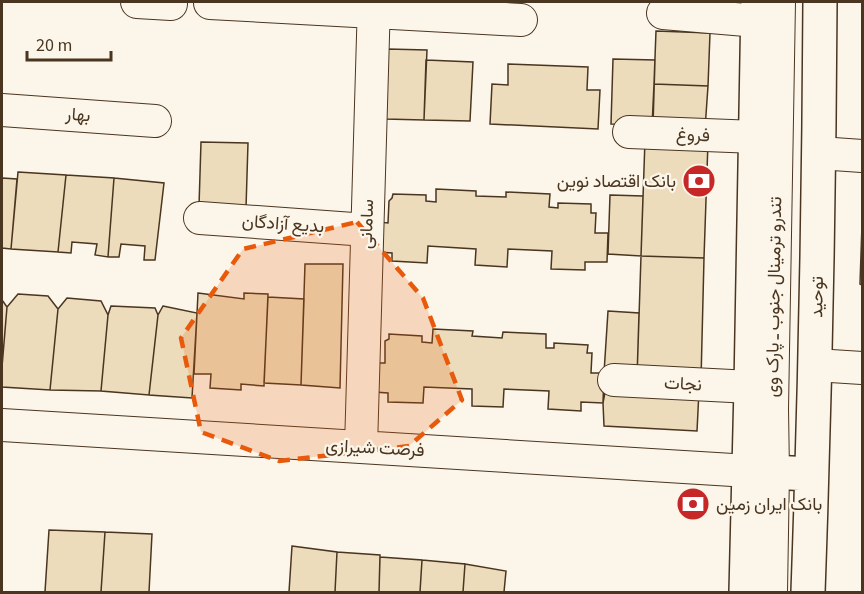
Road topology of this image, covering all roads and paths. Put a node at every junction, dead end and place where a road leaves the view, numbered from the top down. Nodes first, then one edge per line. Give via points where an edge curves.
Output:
1 (137, 2) edge
2 (796, 2) edge
3 (820, 2) edge
4 (210, 3) dead end
5 (171, 4) dead end
6 (373, 7) edge
7 (765, 8) edge
8 (663, 13) dead end
9 (521, 20) dead end
10 (2, 110) edge
11 (155, 121) dead end
12 (629, 132) dead end
13 (756, 137) junction
14 (819, 153) junction
15 (862, 156) edge
16 (200, 218) dead end
17 (367, 230) junction
18 (815, 365) junction
19 (862, 368) edge
20 (614, 380) dead end
21 (752, 387) junction
22 (2, 426) edge
23 (361, 447) junction
24 (781, 472) junction
25 (746, 592) edge
26 (771, 592) edge
27 (789, 592) edge
28 (808, 592) edge

1 - 5 street
2 - 24 street via 791,286
3 - 14 main road, توحید
4 - 6 street
6 - 9 street
6 - 17 street, سامانی
7 - 8 street
7 - 13 main road, توحید
7 - 24 street, تندرو ترمینال جنوب ـ پارک وی via 772,397
10 - 11 street, بهار
12 - 13 street, فروغ
13 - 21 main road, توحید
14 - 15 street
14 - 18 main road, توحید
16 - 17 street, بدیع آزادگان
17 - 23 street, سامانی
18 - 19 street
18 - 24 main road, توحید
20 - 21 street, نجات
21 - 24 main road, توحید
22 - 23 street, فرصت شیرازی
23 - 24 street, فرصت شیرازی
24 - 25 main road, توحید
24 - 26 street, تندرو ترمینال جنوب ـ پارک وی
24 - 27 street
24 - 28 main road, توحید

